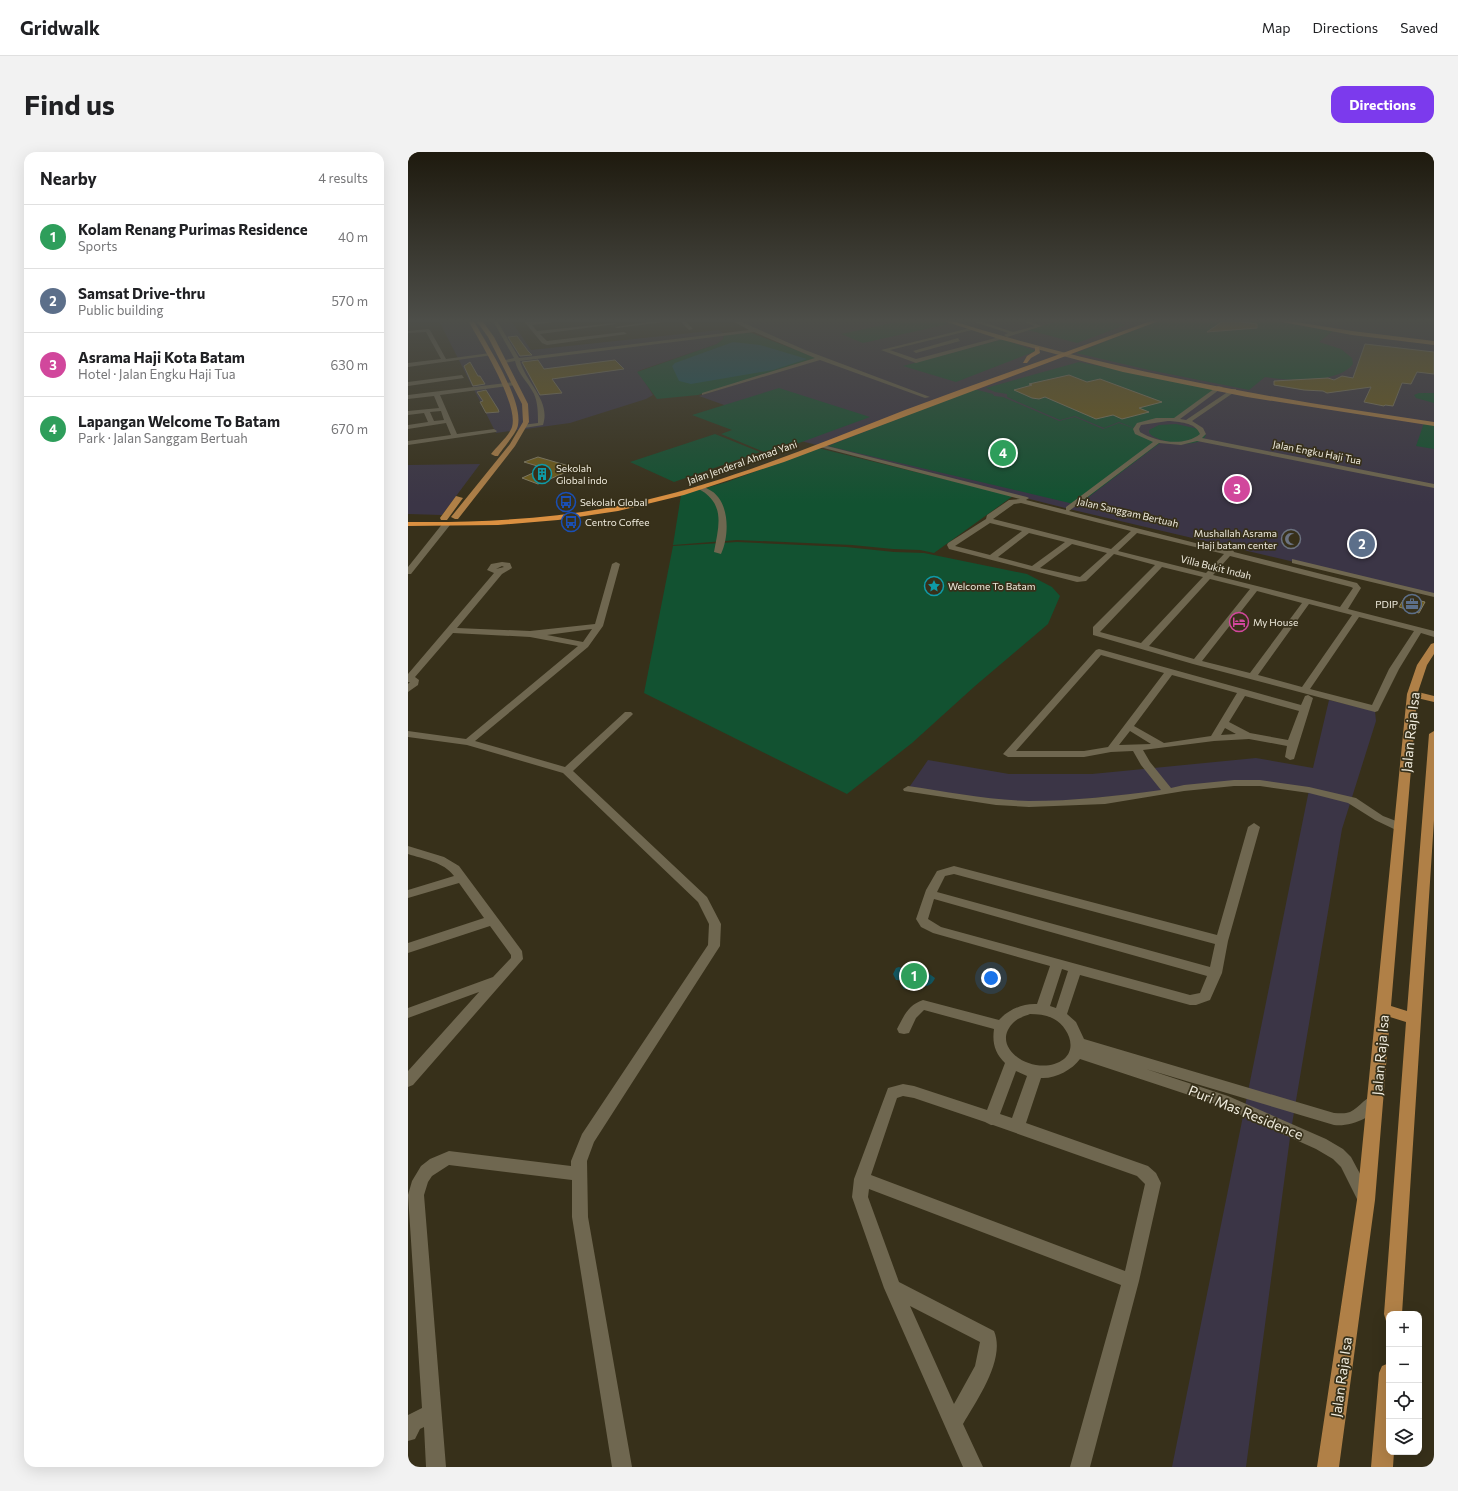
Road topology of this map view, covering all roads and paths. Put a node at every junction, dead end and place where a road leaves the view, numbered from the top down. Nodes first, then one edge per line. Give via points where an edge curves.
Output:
1 (419, 380) edge
2 (432, 380) edge
3 (503, 380) edge
4 (512, 380) edge
5 (527, 380) edge
6 (748, 380) edge
7 (880, 380) edge
8 (975, 380) edge
9 (994, 380) edge
10 (1181, 380) edge
11 (1183, 380) edge
12 (428, 381) edge
13 (514, 384) junction
14 (505, 385) junction
15 (1219, 388) junction
16 (1233, 390) junction
17 (535, 392) junction
18 (436, 393) junction
19 (520, 393) junction
20 (704, 394) dead end
21 (423, 395) junction
22 (408, 397) edge
23 (927, 398) junction
24 (442, 409) junction
25 (426, 411) junction
26 (408, 413) edge
27 (874, 417) junction
28 (1175, 420) junction
29 (448, 421) junction
30 (884, 421) junction
31 (1186, 422) junction
32 (1434, 423) edge
33 (432, 424) junction
34 (524, 426) junction
35 (408, 427) edge
36 (494, 431) dead end
37 (455, 437) junction
38 (1196, 440) junction
39 (1158, 441) junction
40 (408, 443) edge
41 (818, 446) junction
42 (490, 460) dead end
43 (1434, 486) edge
44 (698, 487) junction
45 (463, 494) dead end
46 (1069, 509) junction
47 (408, 516) edge
48 (455, 517) junction
49 (445, 521) junction
50 (991, 521) junction
51 (408, 524) edge
52 (1137, 529) junction
53 (1026, 531) junction
54 (1071, 541) junction
55 (718, 552) dead end
56 (1113, 552) junction
57 (1230, 552) junction
58 (991, 558) junction
59 (616, 564) dead end
60 (1160, 564) junction
61 (1033, 569) junction
62 (408, 572) edge
63 (499, 572) dead end
64 (1208, 576) junction
65 (1254, 588) junction
66 (1434, 595) edge
67 (1307, 601) junction
68 (1343, 610) junction
69 (1357, 614) junction
70 (599, 626) junction
71 (450, 630) junction
72 (1419, 630) junction
73 (530, 634) junction
74 (1434, 634) edge
75 (585, 645) junction
76 (1434, 646) edge
77 (1143, 647) junction
78 (1196, 662) junction
79 (1170, 672) junction
80 (1252, 677) junction
81 (408, 682) edge
82 (1242, 693) junction
83 (1306, 694) junction
84 (1412, 694) junction
85 (1434, 699) edge
86 (1303, 710) junction
87 (628, 714) dead end
88 (1224, 723) junction
89 (1129, 727) junction
90 (408, 734) edge
91 (1434, 734) edge
92 (1249, 736) junction
93 (1214, 738) junction
94 (468, 742) junction
95 (1292, 744) junction
96 (1162, 746) junction
97 (1136, 747) junction
98 (1111, 749) junction
99 (1290, 757) dead end
100 (567, 770) junction
101 (908, 789) dead end
102 (1168, 792) junction
103 (1254, 827) dead end
104 (1400, 827) junction
105 (1430, 833) edge
106 (408, 850) edge
107 (460, 878) junction
108 (408, 894) edge
109 (930, 894) junction
110 (493, 920) junction
111 (1222, 941) junction
112 (408, 948) edge
113 (1058, 963) junction
114 (1076, 968) junction
115 (1215, 973) junction
116 (497, 981) junction
117 (1042, 1009) junction
118 (1384, 1010) junction
119 (408, 1013) edge
120 (1060, 1016) junction
121 (1415, 1019) junction
122 (1001, 1026) junction
123 (904, 1029) dead end
124 (1077, 1047) junction
125 (1012, 1062) junction
126 (1036, 1072) junction
127 (408, 1081) edge
128 (1376, 1100) junction
129 (991, 1118) junction
130 (1017, 1126) junction
131 (580, 1174) junction
132 (862, 1179) junction
133 (1366, 1200) junction
134 (1131, 1280) junction
135 (893, 1288) junction
136 (1393, 1311) edge
137 (1388, 1383) edge
138 (432, 1413) junction
139 (953, 1424) junction
140 (408, 1432) edge
141 (436, 1467) edge
142 (622, 1467) edge
143 (973, 1467) edge
144 (1080, 1467) edge
145 (1328, 1467) edge
146 (1382, 1467) edge

1 - 21 street
2 - 12 street
3 - 14 main road
4 - 13 main road
5 - 17 street
6 - 20 street
7 - 23 street
8 - 23 highway, Jalan Jenderal Ahmad Yani
9 - 30 highway, Jalan Jenderal Ahmad Yani
10 - 15 main road
11 - 15 main road
13 - 14 street
13 - 19 main road
14 - 18 street
14 - 42 main road via 513,407 515,424
15 - 16 main road
15 - 28 street
16 - 31 street
16 - 32 main road via 1338,410
17 - 19 street
17 - 34 street via 541,412 541,424
18 - 21 street
18 - 24 street
19 - 34 main road via 525,404
21 - 22 street
23 - 27 highway, Jalan Jenderal Ahmad Yani
24 - 25 street
24 - 29 street
25 - 26 street
25 - 33 street
27 - 30 highway
27 - 48 highway, Jalan Jenderal Ahmad Yani via 711,476 642,496 523,514
28 - 31 street
28 - 39 street, Jalan Engku Haji Tua via 1151,420 1137,426 1137,433
29 - 33 street
29 - 37 street
30 - 41 highway, Jalan Jenderal Ahmad Yani
31 - 38 street via 1202,431 1203,434
33 - 35 street
34 - 48 main road via 513,445
36 - 37 street
37 - 40 street
38 - 39 street, Jalan Engku Haji Tua via 1178,443
38 - 43 street, Jalan Engku Haji Tua
39 - 46 street
41 - 44 highway, Jalan Jenderal Ahmad Yani
41 - 46 street, Jalan Sanggam Bertuah
44 - 49 highway, Jalan Jenderal Ahmad Yani via 607,510 522,521
44 - 55 street via 707,490 721,504 723,518
45 - 49 main road
46 - 66 street, Jalan Sanggam Bertuah
47 - 49 highway, Jalan Jenderal Ahmad Yani
48 - 49 highway, Jalan Jenderal Ahmad Yani
49 - 51 highway, Jalan Jenderal Ahmad Yani
49 - 62 street
50 - 52 street via 990,517 1012,502 1019,501
50 - 53 street, Villa Bukit Indah
50 - 58 street via 951,545 952,548
52 - 56 street
52 - 57 street
53 - 54 street, Villa Bukit Indah
53 - 58 street
54 - 56 street, Villa Bukit Indah
54 - 61 street
56 - 60 street, Villa Bukit Indah
56 - 61 street via 1080,580
57 - 64 street
57 - 68 street via 1354,585 1357,588
58 - 61 street
59 - 70 street
60 - 64 street, Villa Bukit Indah
60 - 77 street via 1096,629 1096,633 1100,635
63 - 71 street
64 - 65 street, Villa Bukit Indah
64 - 77 street
65 - 67 street, Villa Bukit Indah
65 - 78 street
67 - 68 street, Villa Bukit Indah
67 - 80 street
68 - 69 street, Villa Bukit Indah
69 - 72 street, Villa Bukit Indah
69 - 83 street
70 - 73 street
70 - 75 street
71 - 73 street
71 - 81 street
72 - 74 street, Villa Bukit Indah
72 - 83 street via 1394,669 1375,708
73 - 75 street
75 - 94 street
76 - 84 main road, Jalan Raja Isa via 1422,665
77 - 78 street
78 - 80 street
79 - 82 street
79 - 89 street
79 - 98 street via 1099,652 1008,754 1084,754
80 - 83 street
82 - 86 street
82 - 88 street
83 - 86 street
84 - 85 main road
84 - 104 main road, Jalan Raja Isa
86 - 95 street
87 - 100 street
88 - 92 street
88 - 93 street
89 - 96 street
89 - 98 street
90 - 94 street
91 - 105 main road, Jalan Raja Isa
92 - 93 street
92 - 95 street
93 - 96 street
94 - 100 street
95 - 99 street
96 - 97 street
97 - 98 street
97 - 102 street
100 - 131 street via 703,900 715,924 714,946 587,1139 579,1161
101 - 102 street via 996,802 1029,804 1105,801
102 - 104 street via 1234,783 1309,790 1352,800 1379,818
103 - 111 street
104 - 118 main road, Jalan Raja Isa
105 - 121 main road, Jalan Raja Isa
106 - 107 street via 449,864
107 - 108 street
107 - 110 street
109 - 111 street via 940,874 954,870
109 - 113 street via 922,919 925,924 937,930
109 - 115 street
110 - 112 street
110 - 116 street via 517,954 515,962
111 - 115 street
113 - 114 street
113 - 117 street
114 - 115 street via 1196,1000 1205,996
114 - 120 street
116 - 119 street
116 - 127 street
117 - 120 street
117 - 122 street via 1017,1012
118 - 121 main road
118 - 128 main road, Jalan Raja Isa
120 - 124 street via 1073,1028
121 - 136 main road, Jalan Raja Isa
122 - 123 street via 923,1005 912,1014
122 - 125 street via 998,1039 1002,1052
124 - 126 street via 1065,1065 1052,1071
124 - 128 street, Puri Mas Residence via 1334,1119 1352,1119
124 - 133 street, Puri Mas Residence via 1223,1100 1322,1144 1346,1162
125 - 126 street
125 - 129 street
126 - 130 street
128 - 133 main road, Jalan Raja Isa
129 - 130 street
129 - 132 street via 914,1092 893,1092
130 - 134 street via 1142,1171 1150,1178 1153,1183 1152,1193
131 - 138 street via 449,1158 434,1164 422,1176 416,1195
131 - 142 street via 580,1217
132 - 134 street
132 - 135 street via 860,1196
133 - 145 main road, Jalan Raja Isa
134 - 144 street
135 - 139 street
135 - 139 street via 988,1337 989,1347 983,1367
137 - 146 main road
138 - 140 street via 413,1422
138 - 141 street
139 - 143 street

